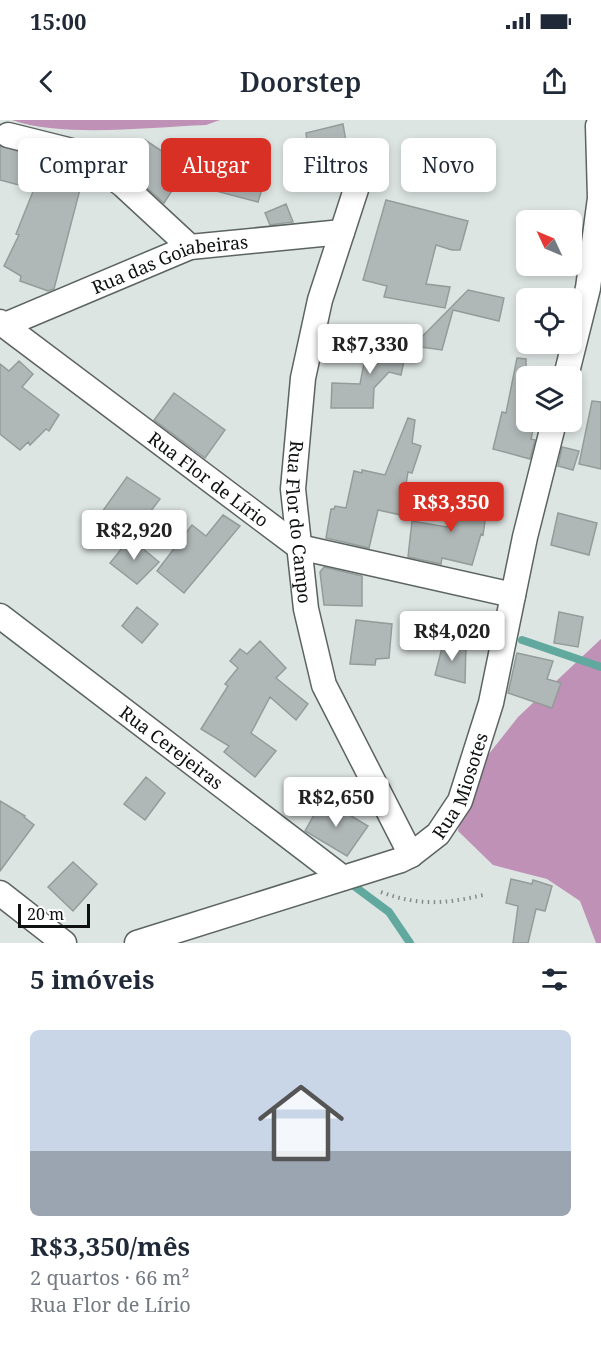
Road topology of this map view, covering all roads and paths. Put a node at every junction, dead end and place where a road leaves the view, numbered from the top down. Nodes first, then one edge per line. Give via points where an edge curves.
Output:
1 (598, 126) dead end
2 (8, 135) dead end
3 (355, 192) edge
4 (342, 232) junction
5 (190, 246) junction
6 (2, 324) edge
7 (568, 366) edge
8 (551, 432) edge
9 (300, 547) junction
10 (513, 595) junction
11 (0, 616) edge
12 (411, 855) junction
13 (349, 876) junction
14 (0, 893) edge
15 (483, 895) dead end
16 (54, 940) edge
17 (137, 943) edge

1 - 7 street via 600,198 588,288
2 - 5 street via 80,153 123,185
3 - 4 street, Rua Flor do Campo
4 - 5 street, Rua das Goiabeiras
4 - 9 street, Rua Flor do Campo via 320,300 303,378 293,489
5 - 6 street, Rua das Goiabeiras
6 - 9 street, Rua Flor de Lírio
8 - 10 street, Rua Miosotes
9 - 10 street, Rua Flor de Lírio
9 - 12 street, Rua Flor do Campo via 306,609 324,685
10 - 12 street, Rua Miosotes via 491,703 460,801 438,834
11 - 13 street, Rua Cerejeiras
12 - 13 street, Rua Miosotes
13 - 15 path via 403,900 422,903
13 - 17 street, Rua Miosotes
14 - 16 street

